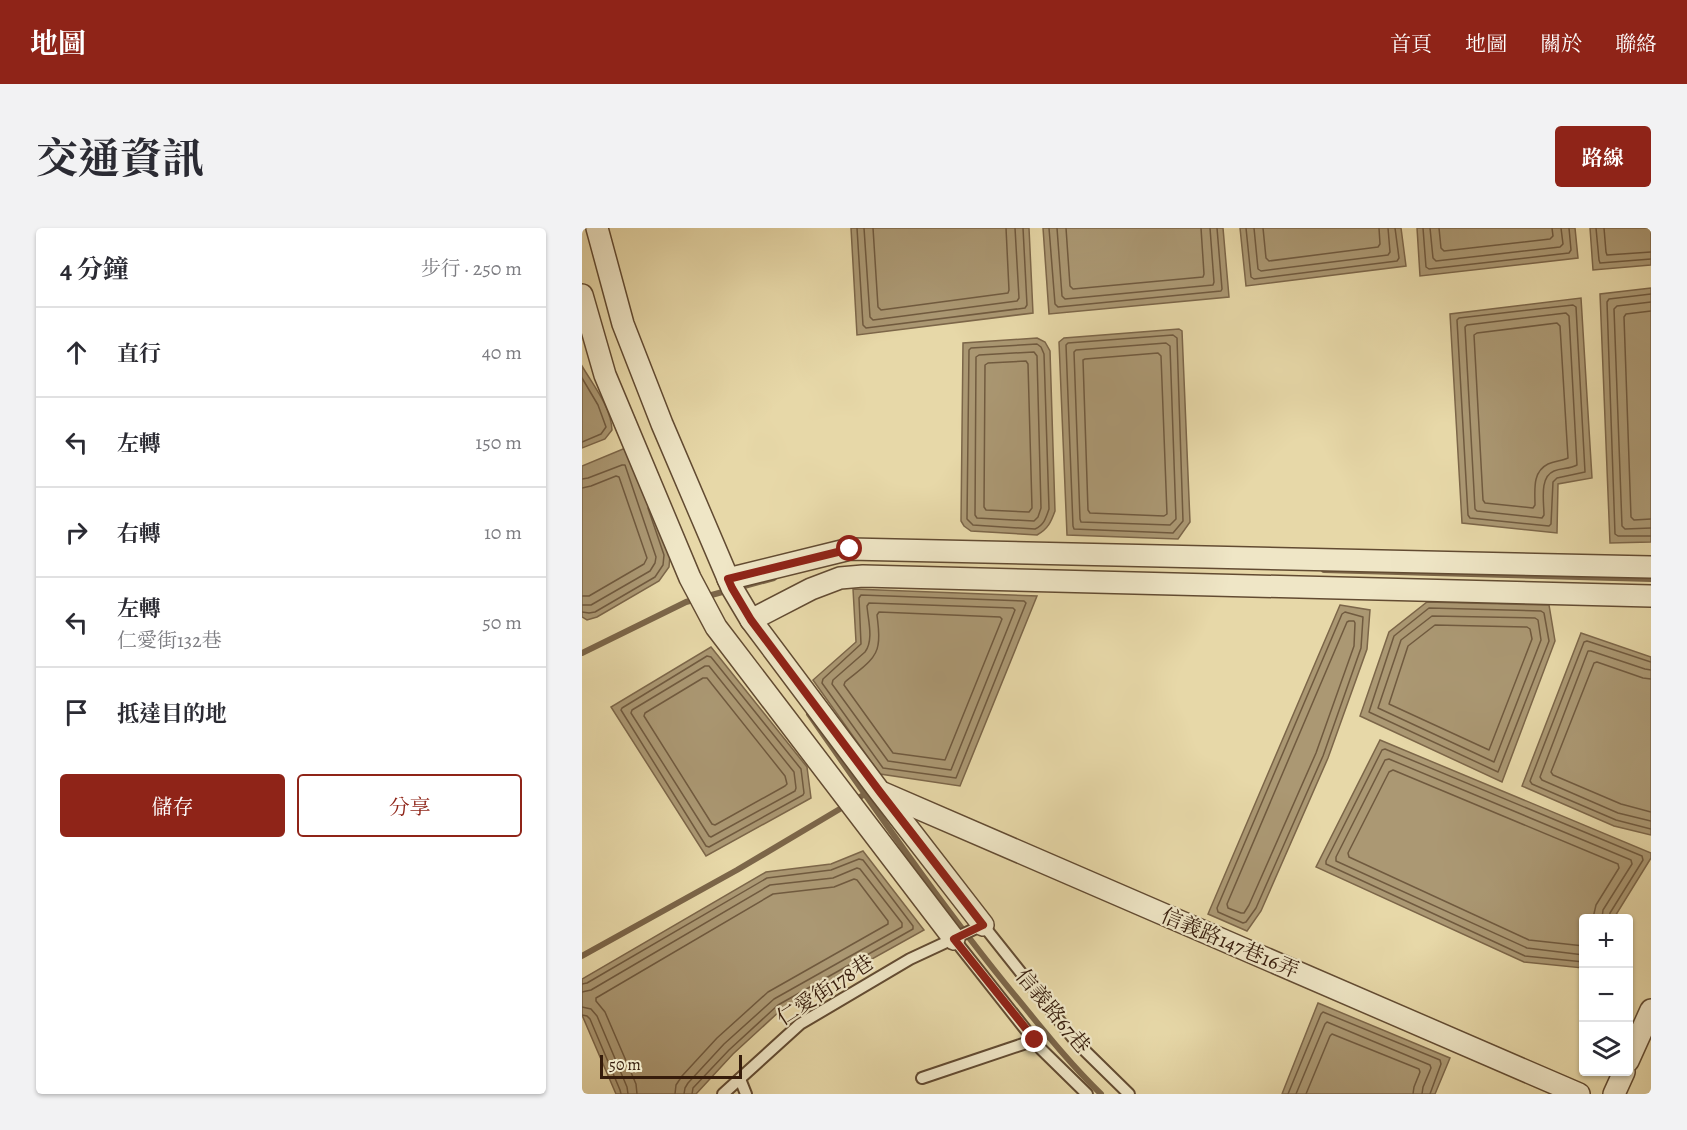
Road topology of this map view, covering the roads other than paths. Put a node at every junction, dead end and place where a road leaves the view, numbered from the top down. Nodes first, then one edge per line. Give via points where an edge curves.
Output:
1 (597, 228) edge
2 (582, 295) edge
3 (1651, 567) edge
4 (730, 584) junction
5 (1651, 596) edge
6 (747, 615) junction
7 (880, 792) junction
8 (979, 927) junction
9 (957, 938) junction
10 (1651, 1010) edge
11 (1035, 1040) junction
12 (1633, 1052) edge
13 (1622, 1076) edge
14 (922, 1078) dead end
15 (740, 1079) junction
16 (723, 1094) edge
17 (746, 1094) edge
18 (1087, 1094) edge
19 (1129, 1094) edge
20 (1579, 1094) edge
21 (1614, 1094) edge

1 - 4 street via 623,324
2 - 9 street via 605,375 690,578 716,627
3 - 4 street via 850,549
4 - 6 street
5 - 6 street via 863,576 840,578
6 - 7 street
7 - 8 street
7 - 20 street, 信義路147巷16弄
8 - 9 lane, 仁愛街178巷
8 - 19 lane, 信義路67巷 via 1077,1043
9 - 11 lane
9 - 15 lane, 仁愛街178巷 via 910,959 800,1024
10 - 12 street
11 - 14 lane
11 - 18 lane
13 - 21 street
15 - 16 lane, 仁愛街178巷
15 - 17 lane

